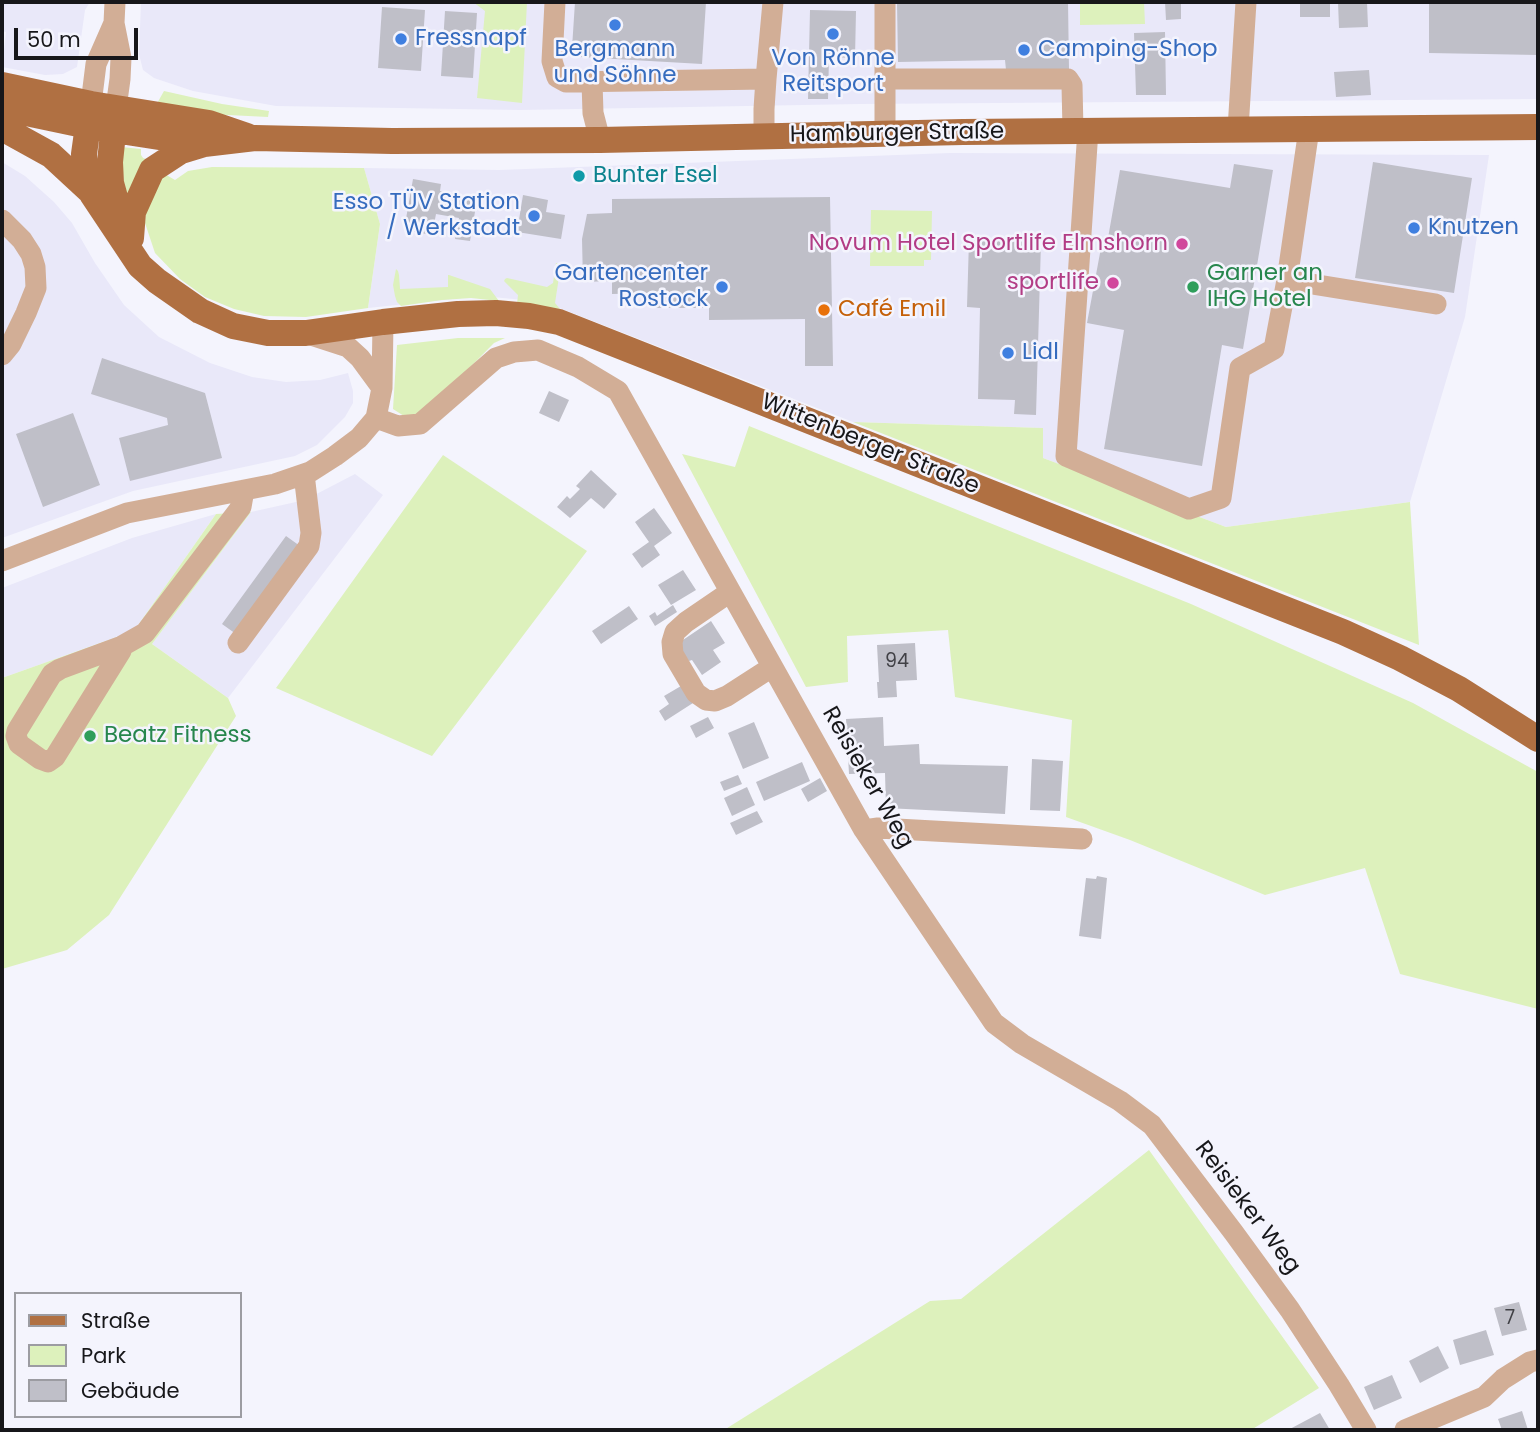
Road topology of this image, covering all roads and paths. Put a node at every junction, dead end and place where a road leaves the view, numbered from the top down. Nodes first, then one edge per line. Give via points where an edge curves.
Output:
1 (555, 2) edge
2 (773, 2) edge
3 (1246, 2) edge
4 (885, 4) dead end
5 (115, 12) edge
6 (765, 79) junction
7 (885, 79) junction
8 (592, 82) junction
9 (2, 85) edge
10 (2, 108) edge
11 (102, 117) junction
12 (1538, 127) edge
13 (2, 128) edge
14 (1238, 129) junction
15 (1309, 129) junction
16 (1080, 130) junction
17 (885, 134) junction
18 (764, 137) junction
19 (255, 138) junction
20 (600, 140) junction
21 (204, 144) junction
22 (92, 194) junction
23 (2, 220) edge
24 (131, 238) junction
25 (1287, 280) junction
26 (174, 293) junction
27 (1436, 303) dead end
28 (383, 322) junction
29 (306, 333) junction
30 (2, 355) edge
31 (382, 388) junction
32 (376, 418) junction
33 (304, 474) junction
34 (244, 490) junction
35 (2, 561) edge
36 (730, 592) junction
37 (237, 643) dead end
38 (122, 646) junction
39 (772, 667) junction
40 (1538, 739) edge
41 (864, 830) junction
42 (1082, 839) dead end
43 (1538, 1360) edge
44 (1366, 1430) edge
45 (1405, 1430) edge

1 - 8 street via 552,61 557,77 566,82
2 - 6 street
3 - 14 street
4 - 7 street
5 - 11 street via 121,58
6 - 8 street
6 - 18 street
7 - 16 street via 1068,79
7 - 17 street
8 - 20 street
9 - 11 main road
10 - 11 main road
11 - 19 main road, Hamburger Straße via 209,123
11 - 21 main road, Hamburger Straße
11 - 22 main road, Wittenberger Straße via 84,154
11 - 24 main road, Wittenberger Straße via 111,183
12 - 15 main road, Hamburger Straße
13 - 22 main road via 51,155
14 - 15 main road, Hamburger Straße
14 - 16 main road, Hamburger Straße
15 - 25 street
16 - 17 main road, Hamburger Straße
16 - 25 street via 1066,456 1189,509 1221,498 1240,368 1274,349
17 - 18 main road, Hamburger Straße
18 - 20 main road, Hamburger Straße
19 - 20 main road, Hamburger Straße
19 - 21 main road, Hamburger Straße
21 - 24 main road via 181,151 152,170 133,212
22 - 26 main road, Wittenberger Straße via 140,266
23 - 30 street via 31,254 36,288
24 - 26 main road, Wittenberger Straße
25 - 27 street
26 - 29 main road, Wittenberger Straße via 233,326 268,333
28 - 29 main road, Wittenberger Straße
28 - 31 street
28 - 40 main road, Wittenberger Straße via 496,313 530,316 588,332 1343,632 1459,689
29 - 31 street via 348,347
31 - 32 street
32 - 33 street via 359,438
32 - 36 street, Reisieker Weg via 398,426 420,424 496,358 514,352 538,350 579,367 618,391
33 - 34 street
33 - 37 street via 309,546
34 - 35 street via 127,513
34 - 38 street via 241,507 145,633
36 - 39 street, Reisieker Weg
36 - 39 street via 675,632 673,654 696,693 706,700 727,696
38 - 38 street via 52,674 17,731 19,744 40,759 48,762 55,758
39 - 41 street, Reisieker Weg
41 - 42 street
41 - 44 street, Reisieker Weg via 994,1023 1152,1125 1290,1310
43 - 45 street via 1503,1379 1484,1397

